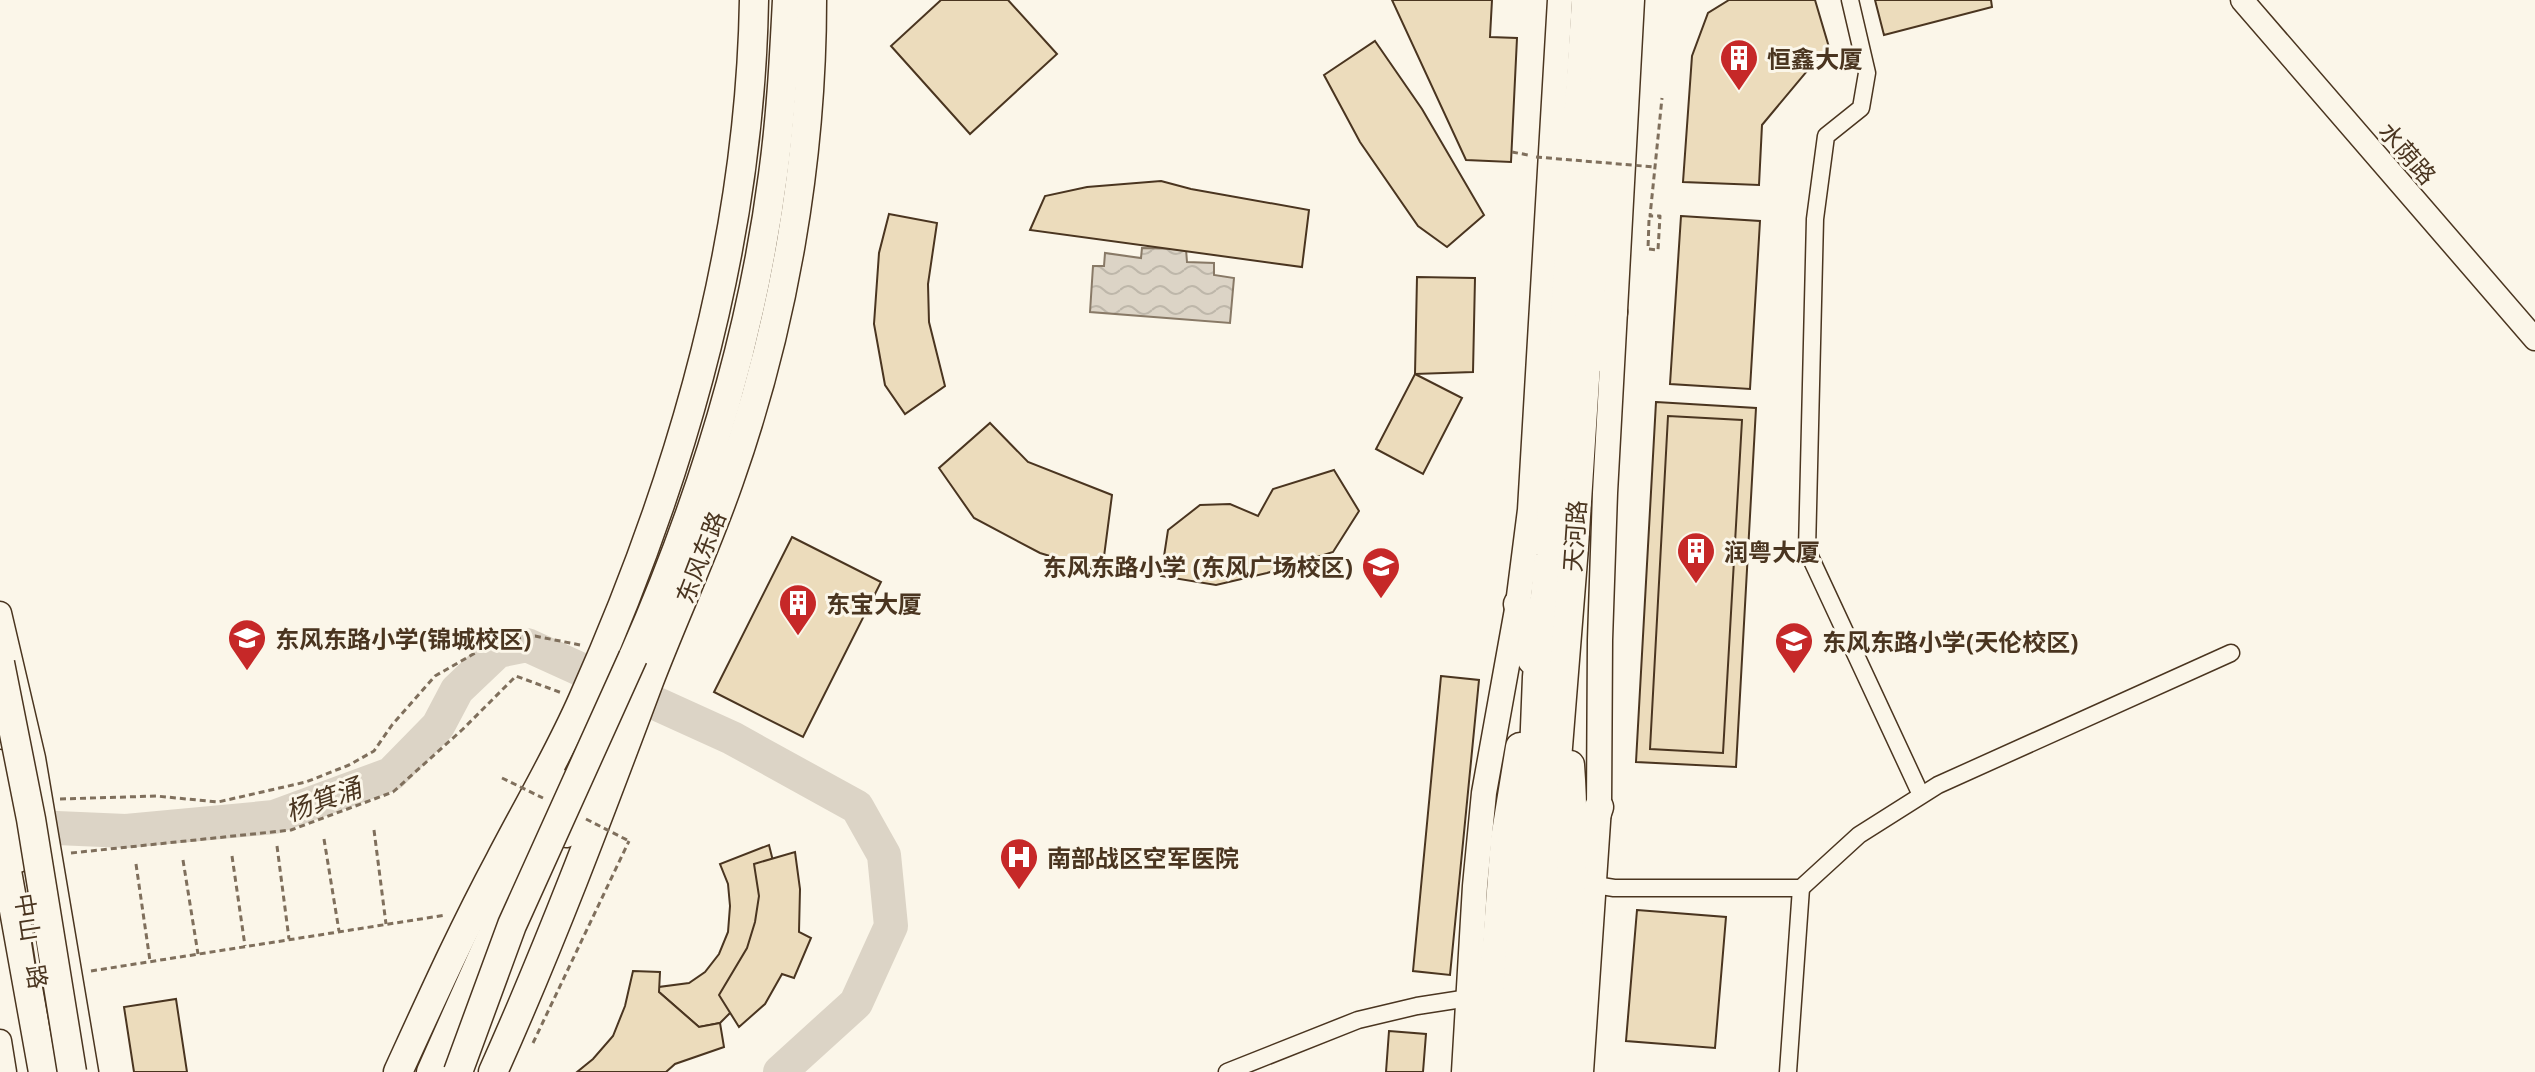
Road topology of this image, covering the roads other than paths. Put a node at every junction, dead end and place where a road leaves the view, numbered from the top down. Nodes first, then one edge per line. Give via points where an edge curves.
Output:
1 (754, 0) edge
2 (787, 0) edge
3 (812, 0) edge
4 (1560, 0) edge
5 (1850, 0) edge
6 (2242, 0) edge
7 (1610, 2) edge
8 (1613, 312) junction
9 (2535, 339) edge
10 (1584, 381) junction
11 (1518, 604) junction
12 (0, 613) edge
13 (2231, 653) dead end
14 (0, 663) edge
15 (1550, 681) junction
16 (583, 700) junction
17 (636, 710) junction
18 (0, 763) edge
19 (1921, 795) junction
20 (1599, 807) junction
21 (8, 828) edge
22 (1595, 885) junction
23 (1801, 888) junction
24 (0, 894) edge
25 (1569, 898) junction
26 (1480, 996) junction
27 (0, 1041) edge
28 (5, 1072) edge
29 (30, 1072) edge
30 (43, 1072) edge
31 (53, 1072) edge
32 (72, 1072) edge
33 (87, 1072) edge
34 (396, 1072) edge
35 (430, 1072) edge
36 (456, 1072) edge
37 (493, 1072) edge
38 (1227, 1072) edge
39 (1464, 1072) edge
40 (1487, 1072) edge
41 (1511, 1072) edge
42 (1532, 1072) edge
43 (1556, 1072) edge
44 (1581, 1072) edge
45 (1788, 1072) edge

1 - 16 highway via 745,137 707,344 668,481
2 - 36 highway, bridge via 764,237 737,363 705,474 664,586 512,925
3 - 17 highway, 东风东路 via 806,129 767,358 721,503
4 - 11 main road via 1530,510
5 - 19 street via 1867,73 1861,108 1826,136 1815,219 1807,550
6 - 9 street, 水荫路
7 - 8 main road via 1625,158
7 - 10 highway, 天河路
7 - 15 highway, 天河路 via 1550,541
8 - 10 highway
8 - 20 main road via 1601,579
10 - 15 highway, 天河路
11 - 15 highway
11 - 26 main road via 1484,793
12 - 33 street via 52,807 50,848
13 - 19 street
14 - 32 highway, bridge
15 - 25 highway via 1573,801
15 - 26 highway via 1519,751
15 - 41 highway, 天河路 via 1531,806
15 - 42 highway, 天河路
16 - 34 highway
16 - 35 main road via 519,868
17 - 36 main road via 544,877
17 - 37 highway, 东风东路 via 542,963
18 - 21 main road, 中山一路
19 - 23 street via 1859,835
20 - 22 main road
20 - 25 highway
21 - 30 highway
21 - 31 main road, 中山一路
22 - 23 street
22 - 44 main road
23 - 45 street
24 - 29 main road, 中山一路
25 - 43 highway
26 - 38 street via 1358,1020
26 - 39 main road
26 - 40 highway
27 - 28 street

